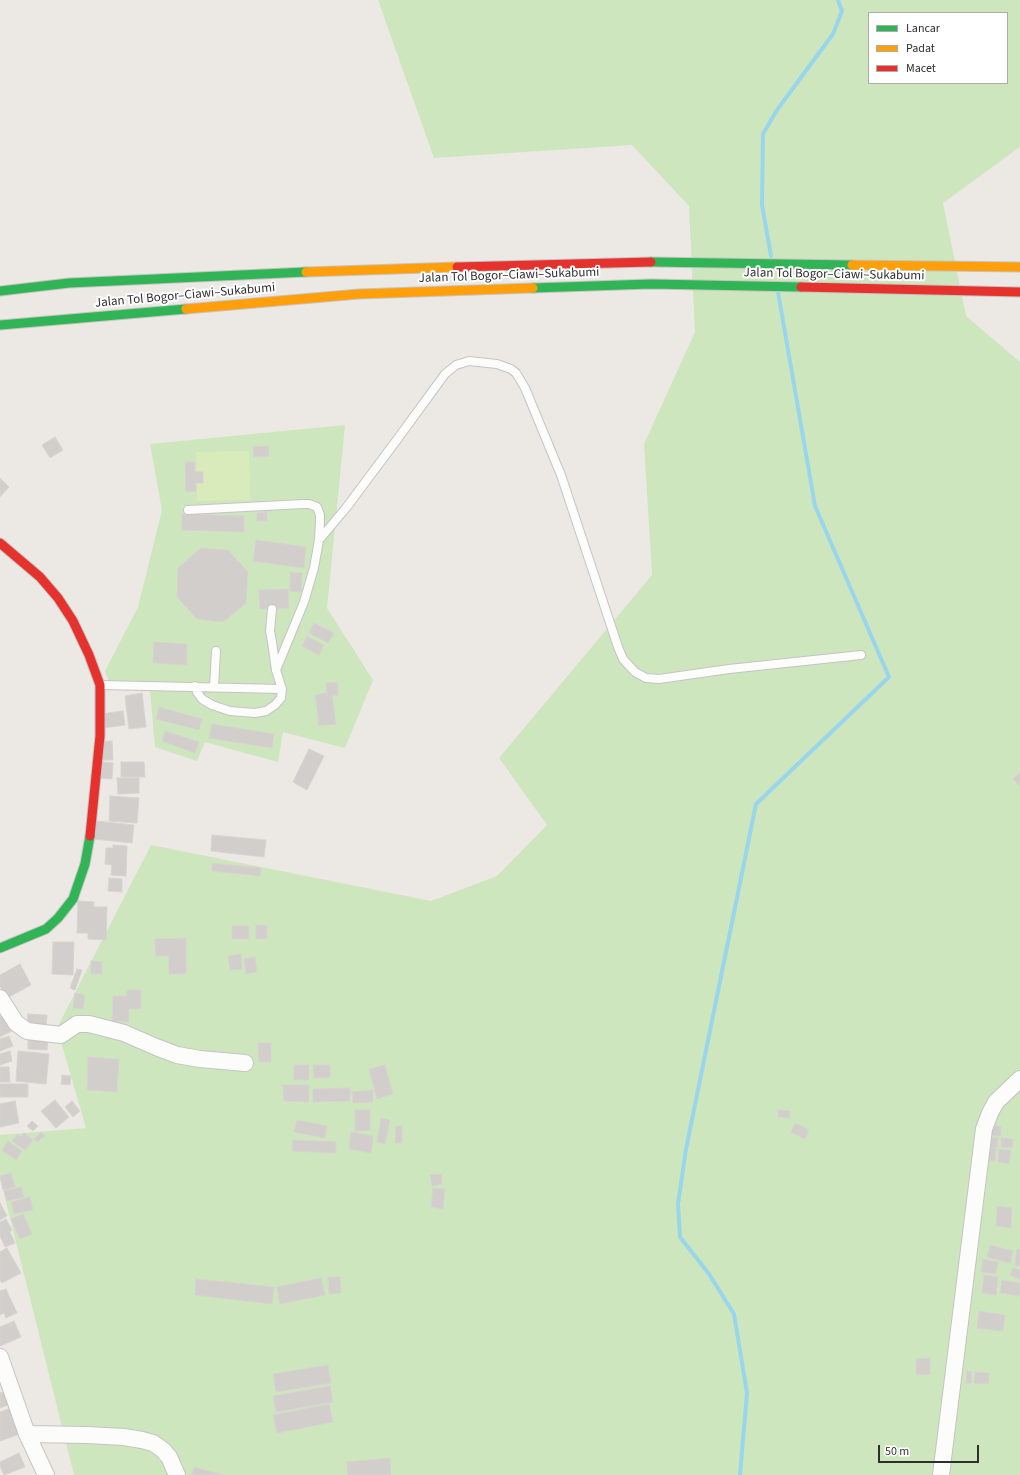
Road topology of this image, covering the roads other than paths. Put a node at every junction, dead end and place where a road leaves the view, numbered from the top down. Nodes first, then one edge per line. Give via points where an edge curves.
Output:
1 (1020, 268) edge
2 (0, 292) edge
3 (1020, 292) edge
4 (0, 325) edge
5 (188, 510) dead end
6 (319, 540) junction
7 (0, 543) edge
8 (272, 609) dead end
9 (216, 651) dead end
10 (861, 655) dead end
11 (276, 670) junction
12 (100, 685) junction
13 (195, 686) junction
14 (214, 687) junction
15 (282, 689) junction
16 (0, 948) edge
17 (0, 998) edge
18 (245, 1063) dead end
19 (1020, 1079) edge
20 (0, 1357) edge
21 (26, 1434) junction
22 (46, 1475) edge
23 (177, 1475) edge
24 (941, 1475) edge

1 - 2 main road, Jalan Tol Bogor–Ciawi–Sukabumi via 659,262 346,270 69,283
3 - 4 main road, Jalan Tol Bogor–Ciawi–Sukabumi via 651,284 359,294
5 - 6 lane via 310,504 319,511
6 - 10 lane via 346,508 445,374 456,365 469,361 497,364 516,373 525,388 561,475 618,647 635,672 646,678 659,679
6 - 11 lane via 304,602
7 - 12 main road via 31,568 58,598 84,642
8 - 11 lane via 270,631
9 - 14 lane
11 - 15 lane
12 - 13 lane
12 - 16 main road via 97,770 82,877 73,899 53,923 46,929
13 - 14 lane
13 - 15 lane via 202,699 212,705 230,711 255,714 275,705 281,698
14 - 15 lane
17 - 18 street via 16,1023 27,1031 60,1035 77,1024 89,1024 124,1033 177,1055
19 - 24 street via 996,1102 984,1129
20 - 21 street
21 - 22 street
21 - 23 street via 87,1434 142,1440 153,1443 163,1450

